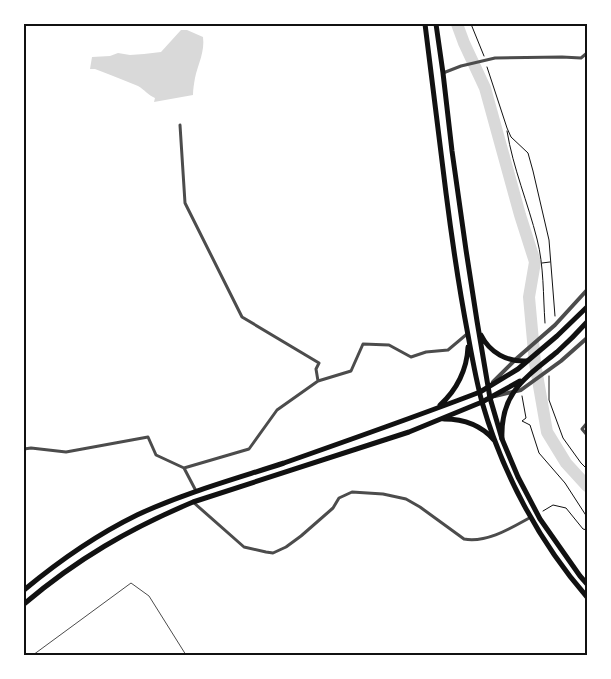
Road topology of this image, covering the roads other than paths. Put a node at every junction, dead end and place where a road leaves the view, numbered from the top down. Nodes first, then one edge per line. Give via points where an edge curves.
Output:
1 (426, 24) edge
2 (436, 24) edge
3 (587, 53) edge
4 (443, 73) junction
5 (180, 125) dead end
6 (587, 290) edge
7 (587, 307) edge
8 (476, 321) junction
9 (587, 322) edge
10 (467, 334) junction
11 (587, 338) edge
12 (515, 360) junction
13 (527, 361) junction
14 (524, 378) junction
15 (318, 381) junction
16 (488, 387) junction
17 (480, 392) junction
18 (513, 392) junction
19 (490, 398) junction
20 (482, 402) junction
21 (436, 409) junction
22 (436, 421) junction
23 (587, 423) edge
24 (587, 434) edge
25 (502, 439) junction
26 (495, 441) junction
27 (24, 449) edge
28 (184, 468) junction
29 (196, 492) junction
30 (193, 502) junction
31 (531, 517) junction
32 (587, 584) edge
33 (24, 590) edge
34 (587, 597) edge
35 (24, 604) edge
36 (33, 655) edge
37 (186, 655) edge

1 - 10 main road
2 - 4 main road
3 - 4 street via 581,58 495,58
4 - 8 main road
5 - 15 street via 185,203 242,317 319,363 316,369
6 - 12 street via 555,325
7 - 13 main road
8 - 12 main road via 490,348
8 - 16 main road
9 - 14 main road
10 - 15 street via 448,350 411,356 389,345 363,344 351,371
10 - 17 main road
10 - 21 main road via 468,353 463,371 455,388
11 - 18 street via 549,370
12 - 13 main road
12 - 16 street
13 - 16 main road
14 - 18 main road
14 - 19 main road
15 - 28 street via 277,410 249,449
16 - 17 main road
16 - 19 main road
17 - 20 main road
17 - 21 main road
18 - 19 street
18 - 25 main road via 503,416
19 - 20 main road
19 - 25 main road
20 - 22 main road
20 - 26 main road
21 - 29 main road
22 - 26 main road via 467,422
22 - 30 main road
23 - 24 street via 582,429
25 - 32 main road via 538,514
26 - 31 main road
27 - 28 street via 66,452 148,437 156,455
28 - 29 street
29 - 33 main road via 108,531 75,550
30 - 31 street via 244,547 273,553 301,536 333,508 339,498 352,492 406,499 464,539 471,540 499,534
30 - 35 main road via 112,541 48,583
31 - 34 main road via 572,580
36 - 37 lane via 131,583 149,596

